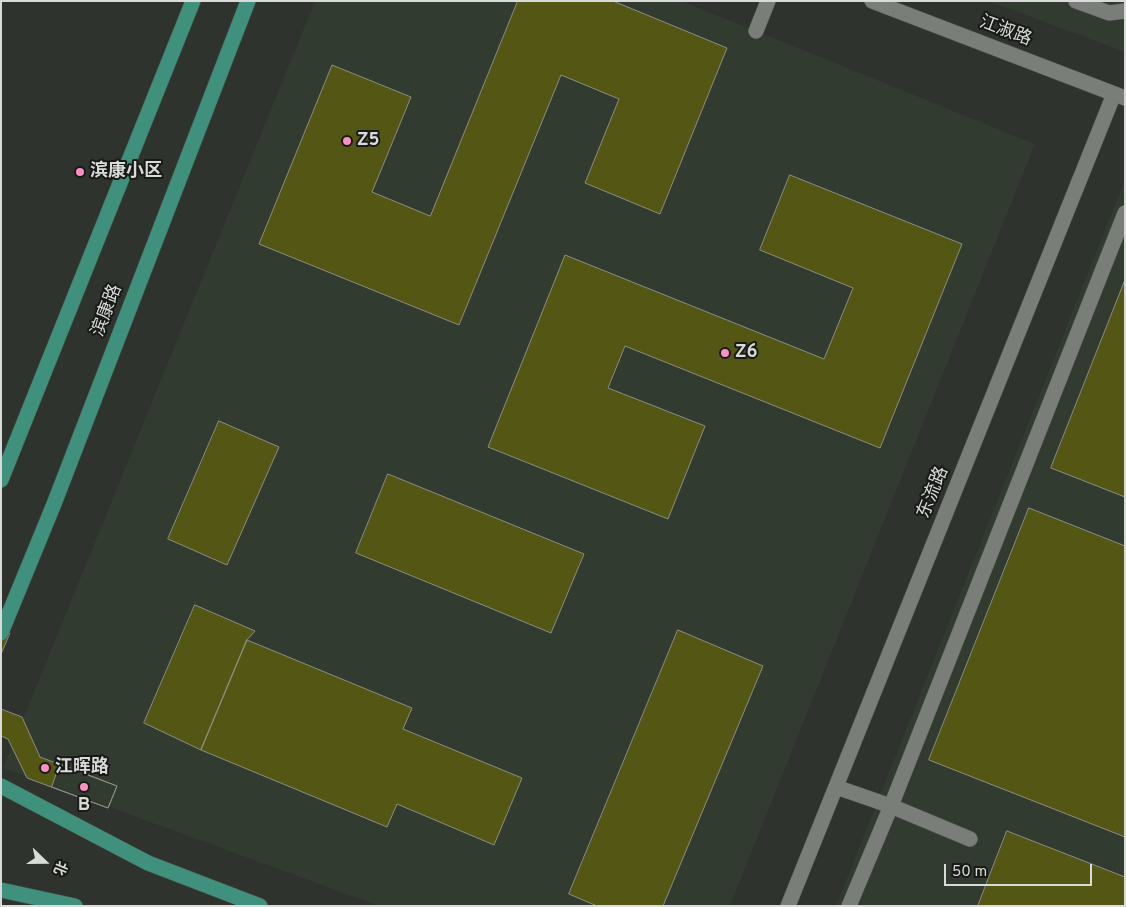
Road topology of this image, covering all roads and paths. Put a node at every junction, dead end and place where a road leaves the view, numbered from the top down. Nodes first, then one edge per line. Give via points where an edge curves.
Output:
1 (193, 1) edge
2 (248, 1) edge
3 (768, 1) edge
4 (872, 1) edge
5 (1076, 1) edge
6 (1125, 11) edge
7 (756, 31) dead end
8 (1119, 96) edge
9 (1125, 213) edge
10 (1, 480) edge
11 (1, 633) edge
12 (1, 786) edge
13 (836, 787) junction
14 (891, 806) junction
15 (970, 839) dead end
16 (1, 890) edge
17 (75, 906) edge
18 (260, 906) edge
19 (788, 906) edge
20 (850, 906) edge

1 - 10 main road, 滨康路
2 - 11 main road, 滨康路
3 - 7 street
4 - 8 street, 江淑路
5 - 6 street via 1109,13
8 - 13 street, 东流路
9 - 14 street
12 - 18 main road via 148,862
13 - 14 street
13 - 19 street, 东流路
14 - 15 street
14 - 20 street
16 - 17 main road

